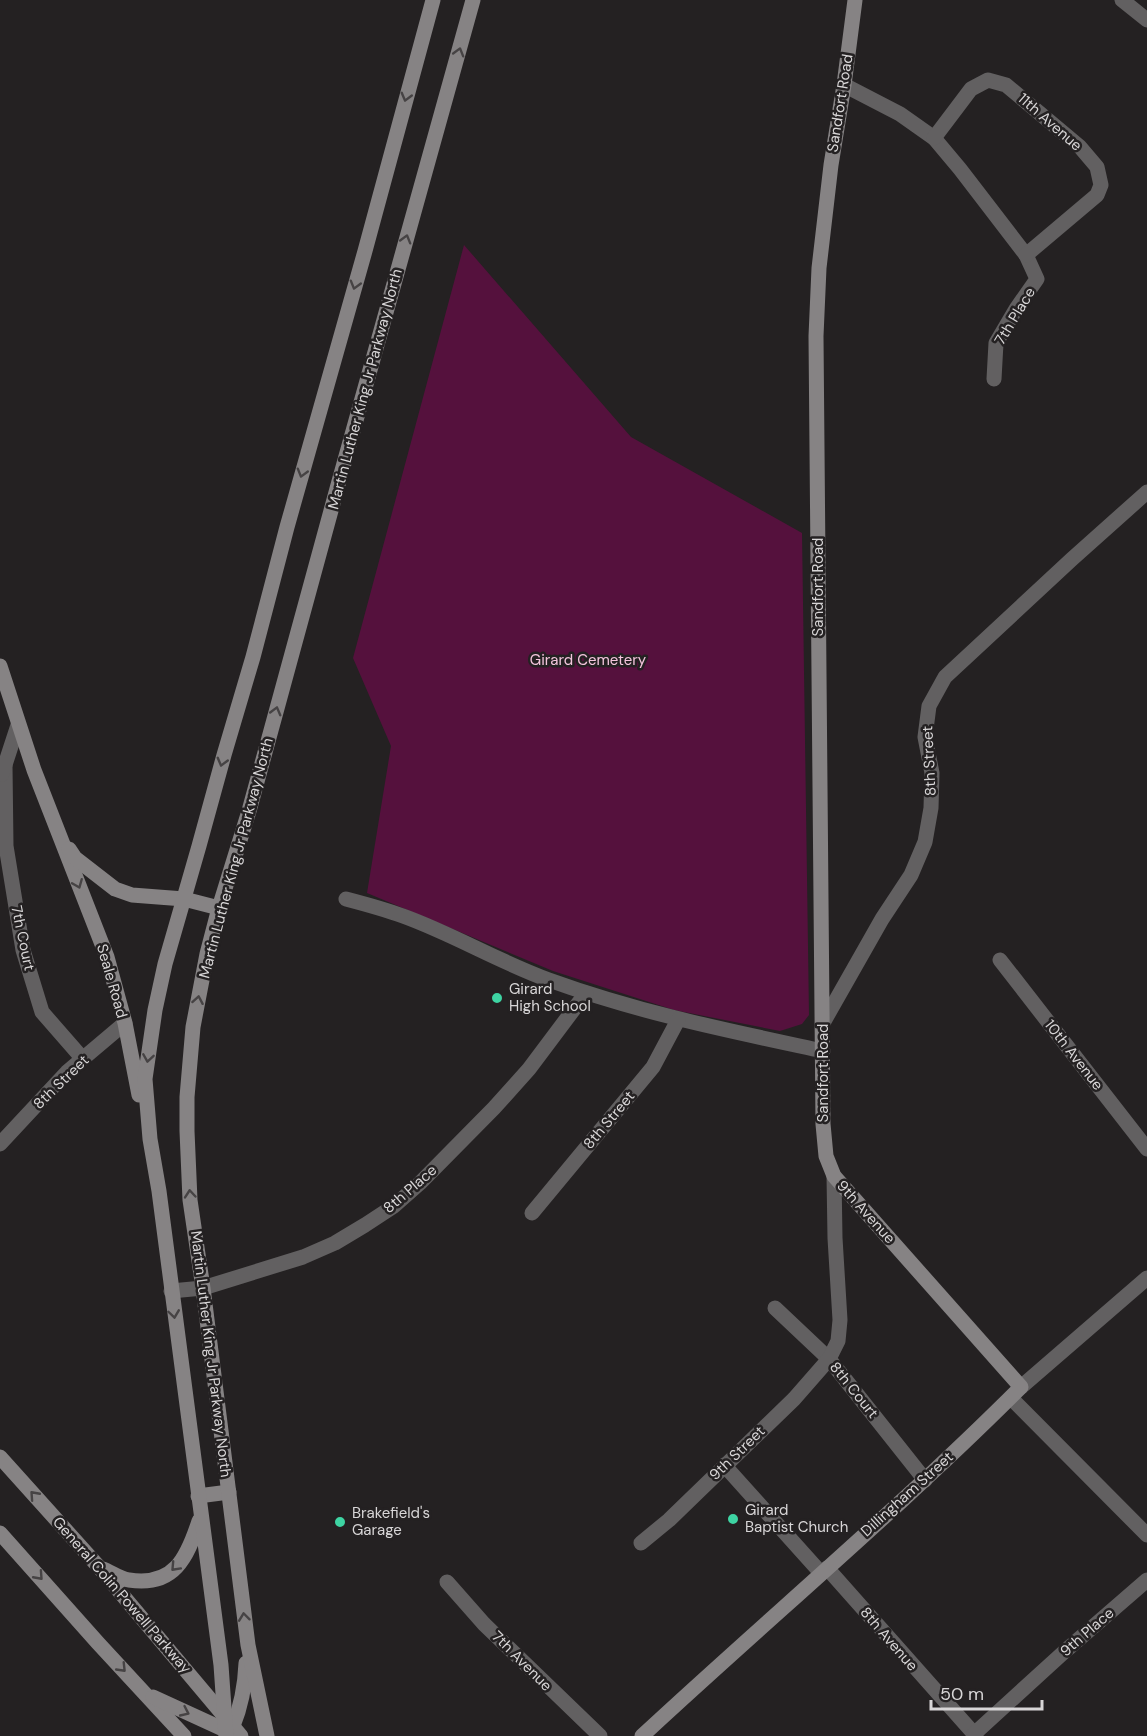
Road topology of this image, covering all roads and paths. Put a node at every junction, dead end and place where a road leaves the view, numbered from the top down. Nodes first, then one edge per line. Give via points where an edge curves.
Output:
1 (433, 0) edge
2 (473, 0) edge
3 (855, 0) edge
4 (1122, 0) edge
5 (1147, 20) edge
6 (844, 85) junction
7 (934, 138) junction
8 (1026, 255) junction
9 (994, 379) dead end
10 (1147, 492) edge
11 (0, 666) edge
12 (18, 725) junction
13 (5, 766) junction
14 (0, 781) edge
15 (56, 829) junction
16 (184, 899) junction
17 (346, 899) dead end
18 (219, 908) junction
19 (1000, 960) dead end
20 (586, 993) junction
21 (678, 1020) junction
22 (124, 1023) junction
23 (823, 1023) junction
24 (823, 1052) junction
25 (83, 1059) junction
26 (150, 1139) junction
27 (0, 1144) edge
28 (1147, 1149) edge
29 (834, 1176) junction
30 (532, 1213) dead end
31 (1147, 1278) edge
32 (203, 1288) junction
33 (171, 1291) junction
34 (775, 1308) dead end
35 (829, 1359) junction
36 (1016, 1393) junction
37 (0, 1457) edge
38 (724, 1465) junction
39 (924, 1480) junction
40 (229, 1492) junction
41 (198, 1496) junction
42 (201, 1515) junction
43 (0, 1533) edge
44 (1147, 1535) edge
45 (641, 1543) dead end
46 (98, 1566) junction
47 (824, 1570) junction
48 (1147, 1580) edge
49 (447, 1582) dead end
50 (248, 1645) junction
51 (147, 1694) junction
52 (229, 1728) edge
53 (975, 1735) edge
54 (184, 1736) edge
55 (267, 1736) edge
56 (600, 1736) edge
57 (642, 1736) edge

1 -> 16 main road, Martin Luther King Jr Parkway North
18 -> 2 main road, Martin Luther King Jr Parkway North
3 - 6 main road, Sandfort Road
4 - 5 street
6 - 7 street via 900,114
6 - 23 main road, Sandfort Road via 819,268 816,336
7 - 8 street
7 - 8 street, 11th Avenue via 972,89 988,80 1015,92 1080,147 1096,167 1101,185 1097,195
8 - 9 street, 7th Place via 1037,279 996,343
10 - 23 street, 8th Street via 945,676 929,706 926,727 932,808 925,842 911,875
11 - 12 main road, Seale Road
12 - 13 street
12 - 15 main road, Seale Road
13 - 14 street
13 - 25 street, 7th Court via 6,846 23,950 42,1012
15 - 16 main road, Seale Road via 75,858 115,889 132,895
15 -> 22 main road, Seale Road via 107,957
16 - 18 main road, Seale Road
16 -> 26 main road, Martin Luther King Jr Parkway North via 155,1010 145,1079
17 - 20 street via 404,916 499,960
32 -> 18 main road, Martin Luther King Jr Parkway North via 190,1200 187,1096 197,1005
19 - 28 street, 10th Avenue
20 - 21 street
20 - 32 street, 8th Place via 529,1069 458,1146 394,1206 335,1243 303,1257
21 - 24 street
21 - 30 street, 8th Street via 653,1067
22 - 25 street, 8th Street
22 - 26 main road, Seale Road
23 - 24 main road, Sandfort Road
24 - 29 main road, Sandfort Road via 823,1124 826,1156
25 - 27 street, 8th Street
26 - 33 main road, Martin Luther King Jr Parkway North
29 - 35 street, 9th Avenue via 840,1320 838,1341
29 - 36 main road, 9th Avenue
31 - 36 street, Dillingham Street
32 - 33 street, 8th Place
32 - 40 main road, Martin Luther King Jr Parkway North
33 -> 41 main road, Martin Luther King Jr Parkway North
34 - 35 street, 8th Court
35 - 38 street, 9th Street via 794,1399
35 - 39 street, 8th Court
36 - 39 main road, Dillingham Street
36 - 44 street, 9th Avenue
46 -> 37 main road, General Colin Powell Parkway
38 - 45 street, 9th Street
38 - 47 street, 8th Avenue
39 - 47 main road, Dillingham Street
40 - 41 main road
50 -> 40 main road, Martin Luther King Jr Parkway North
41 - 42 main road, Martin Luther King Jr Parkway North
42 -> 46 main road via 192,1545 174,1571 155,1581 127,1580
42 - 52 main road, Martin Luther King Jr Parkway North
43 -> 51 main road
46 - 52 main road, General Colin Powell Parkway
47 - 53 street, 8th Avenue
47 - 57 main road, Dillingham Street
48 - 53 street, 9th Place
49 - 56 street, 7th Avenue via 484,1624
50 - 52 main road via 244,1691
50 - 55 main road, Martin Luther King Jr Parkway North
51 -> 52 main road
51 - 54 main road

